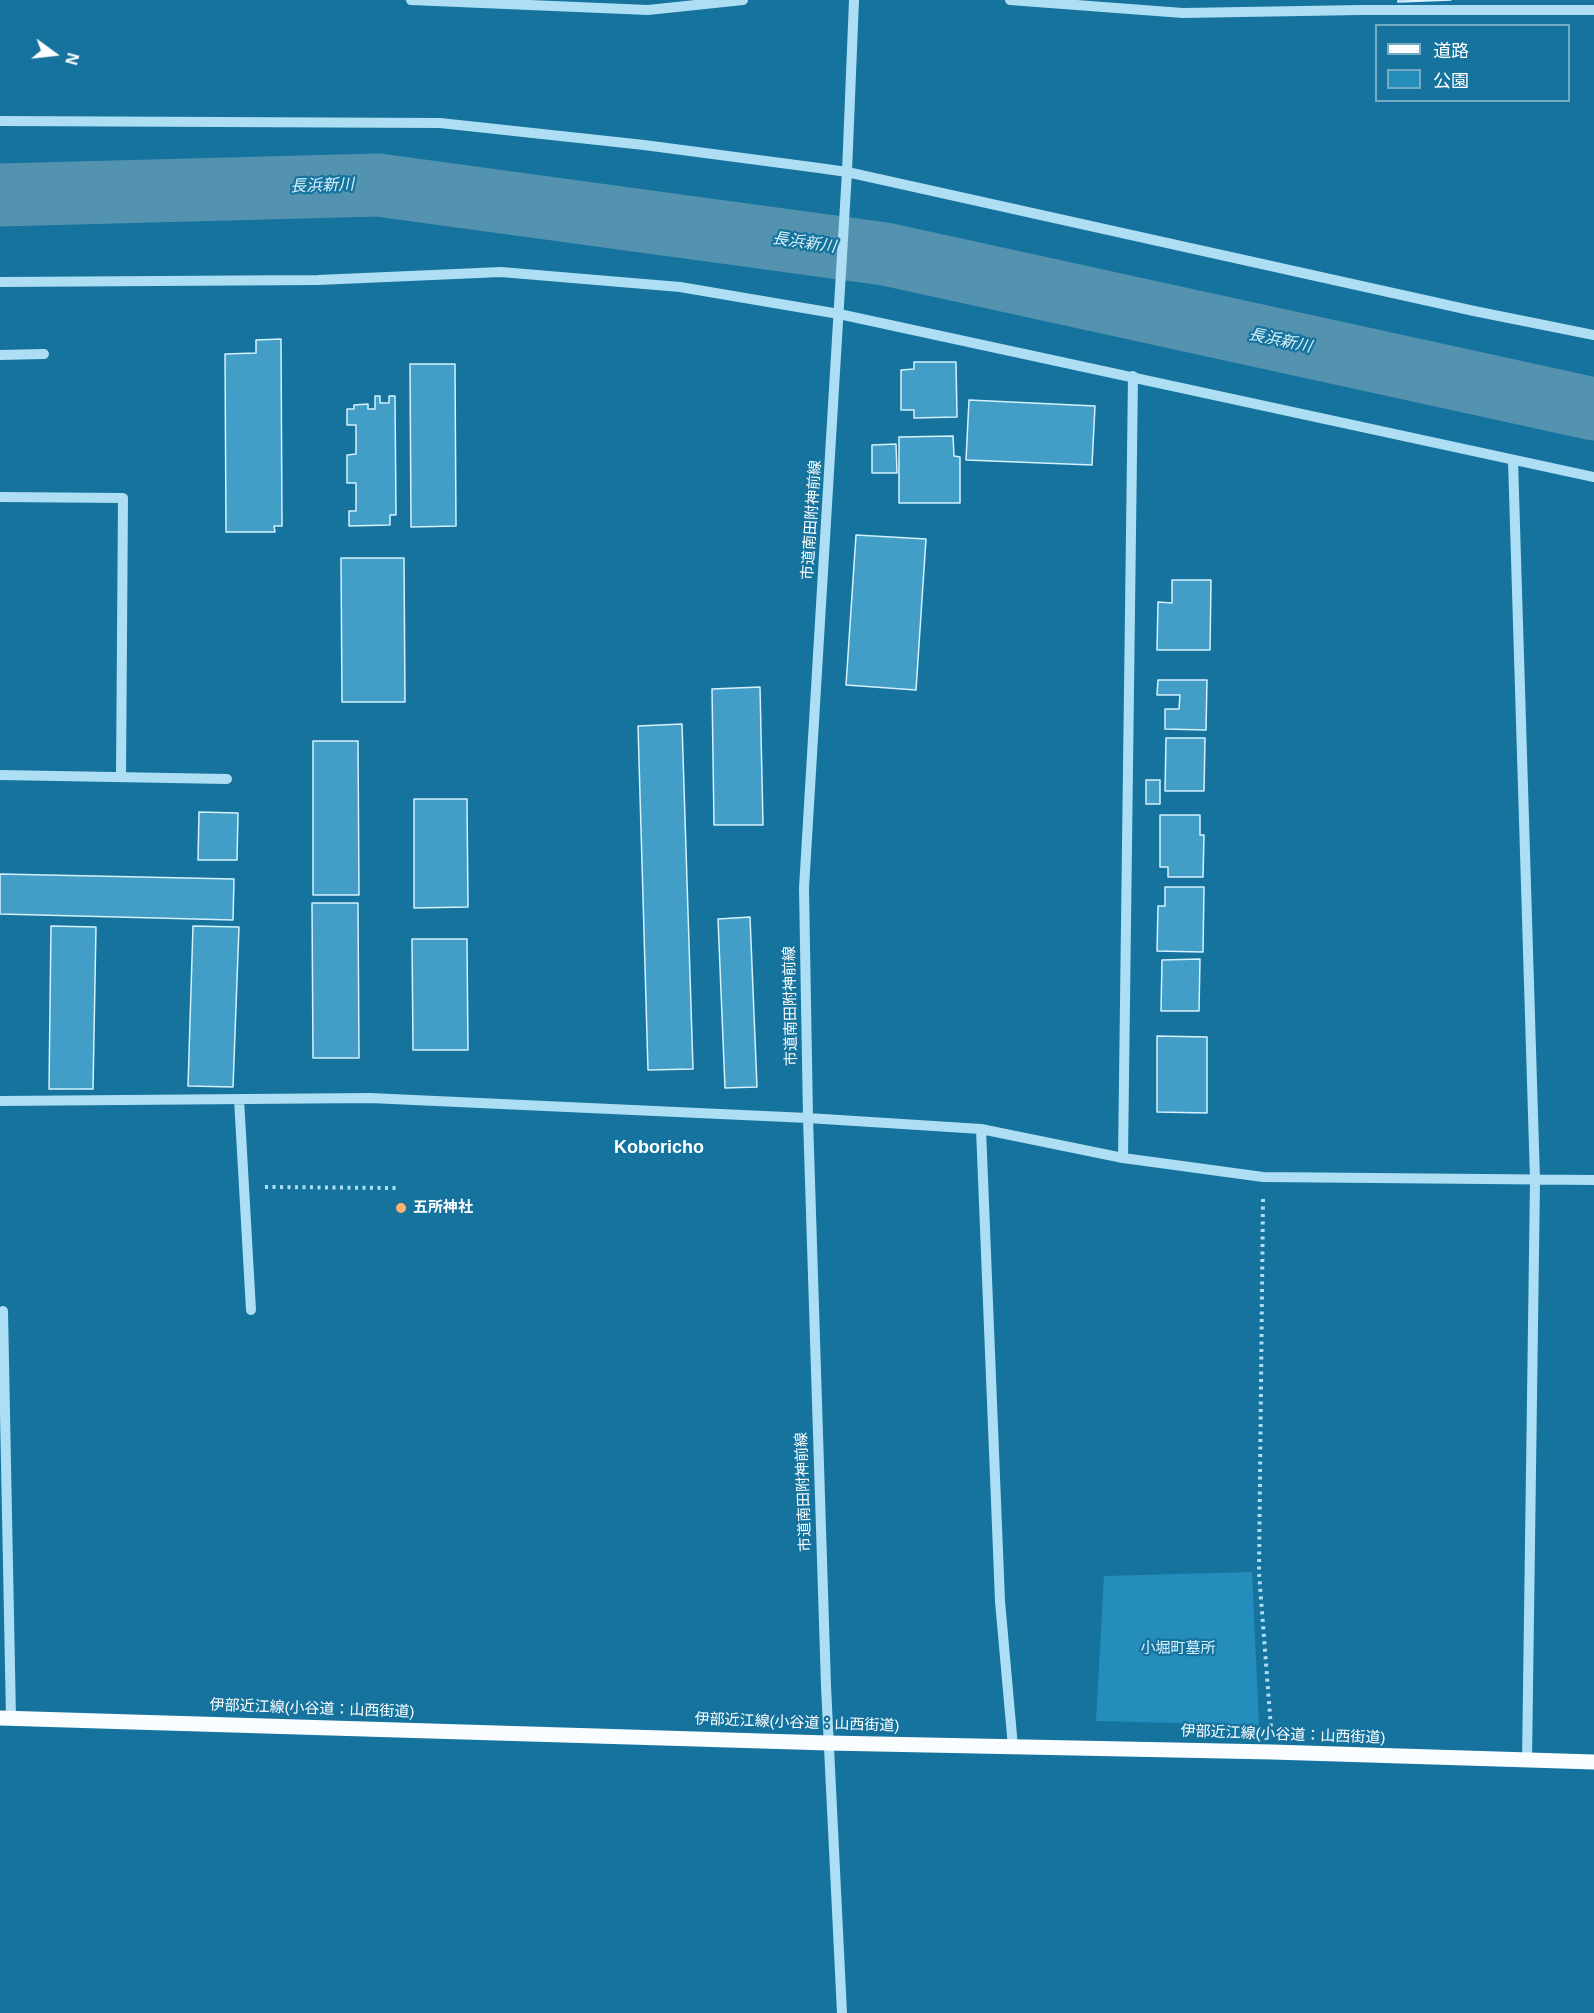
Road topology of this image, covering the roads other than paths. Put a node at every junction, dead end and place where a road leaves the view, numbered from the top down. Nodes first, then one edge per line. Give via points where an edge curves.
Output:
1 (411, 0) edge
2 (743, 0) edge
3 (854, 0) edge
4 (1010, 0) edge
5 (1594, 10) edge
6 (0, 121) edge
7 (847, 172) junction
8 (0, 282) edge
9 (839, 314) junction
10 (1594, 335) edge
11 (0, 354) edge
12 (44, 354) dead end
13 (1133, 376) junction
14 (1513, 460) junction
15 (1594, 477) edge
16 (0, 497) edge
17 (0, 775) edge
18 (121, 777) junction
19 (227, 779) dead end
20 (239, 1099) junction
21 (0, 1101) edge
22 (808, 1118) junction
23 (981, 1129) junction
24 (1123, 1158) junction
25 (1535, 1180) junction
26 (1594, 1180) edge
27 (251, 1310) dead end
28 (3, 1311) dead end
29 (2, 1332) edge
30 (5, 1718) edge
31 (828, 1743) junction
32 (1013, 1747) junction
33 (1527, 1761) junction
34 (1594, 1762) edge
35 (842, 2013) edge

1 - 2 street via 648,10
3 - 7 street, 市道南田附神前線
4 - 5 street via 1183,13
6 - 7 street via 440,123
7 - 9 street, 市道南田附神前線
7 - 10 street via 1474,312
8 - 9 street via 318,280 501,272 680,288
9 - 13 street
9 - 22 street, 市道南田附神前線 via 804,888
11 - 12 street
13 - 14 street
13 - 24 street
14 - 15 street
14 - 25 street
16 - 18 street via 123,498
17 - 18 street
18 - 19 street
20 - 21 street
20 - 22 street via 370,1098
20 - 27 street
22 - 23 street
22 - 31 street, 市道南田附神前線
23 - 24 street
23 - 32 street via 1000,1601
24 - 25 street via 1263,1177
25 - 26 street
25 - 33 street
28 - 29 street
29 - 30 street
30 - 31 main road, 伊部近江線(小谷道：山西街道)
31 - 32 main road, 伊部近江線(小谷道：山西街道)
31 - 35 street, 市道南田附神前線
32 - 33 main road, 伊部近江線(小谷道：山西街道)
33 - 34 main road, 伊部近江線(小谷道：山西街道)

